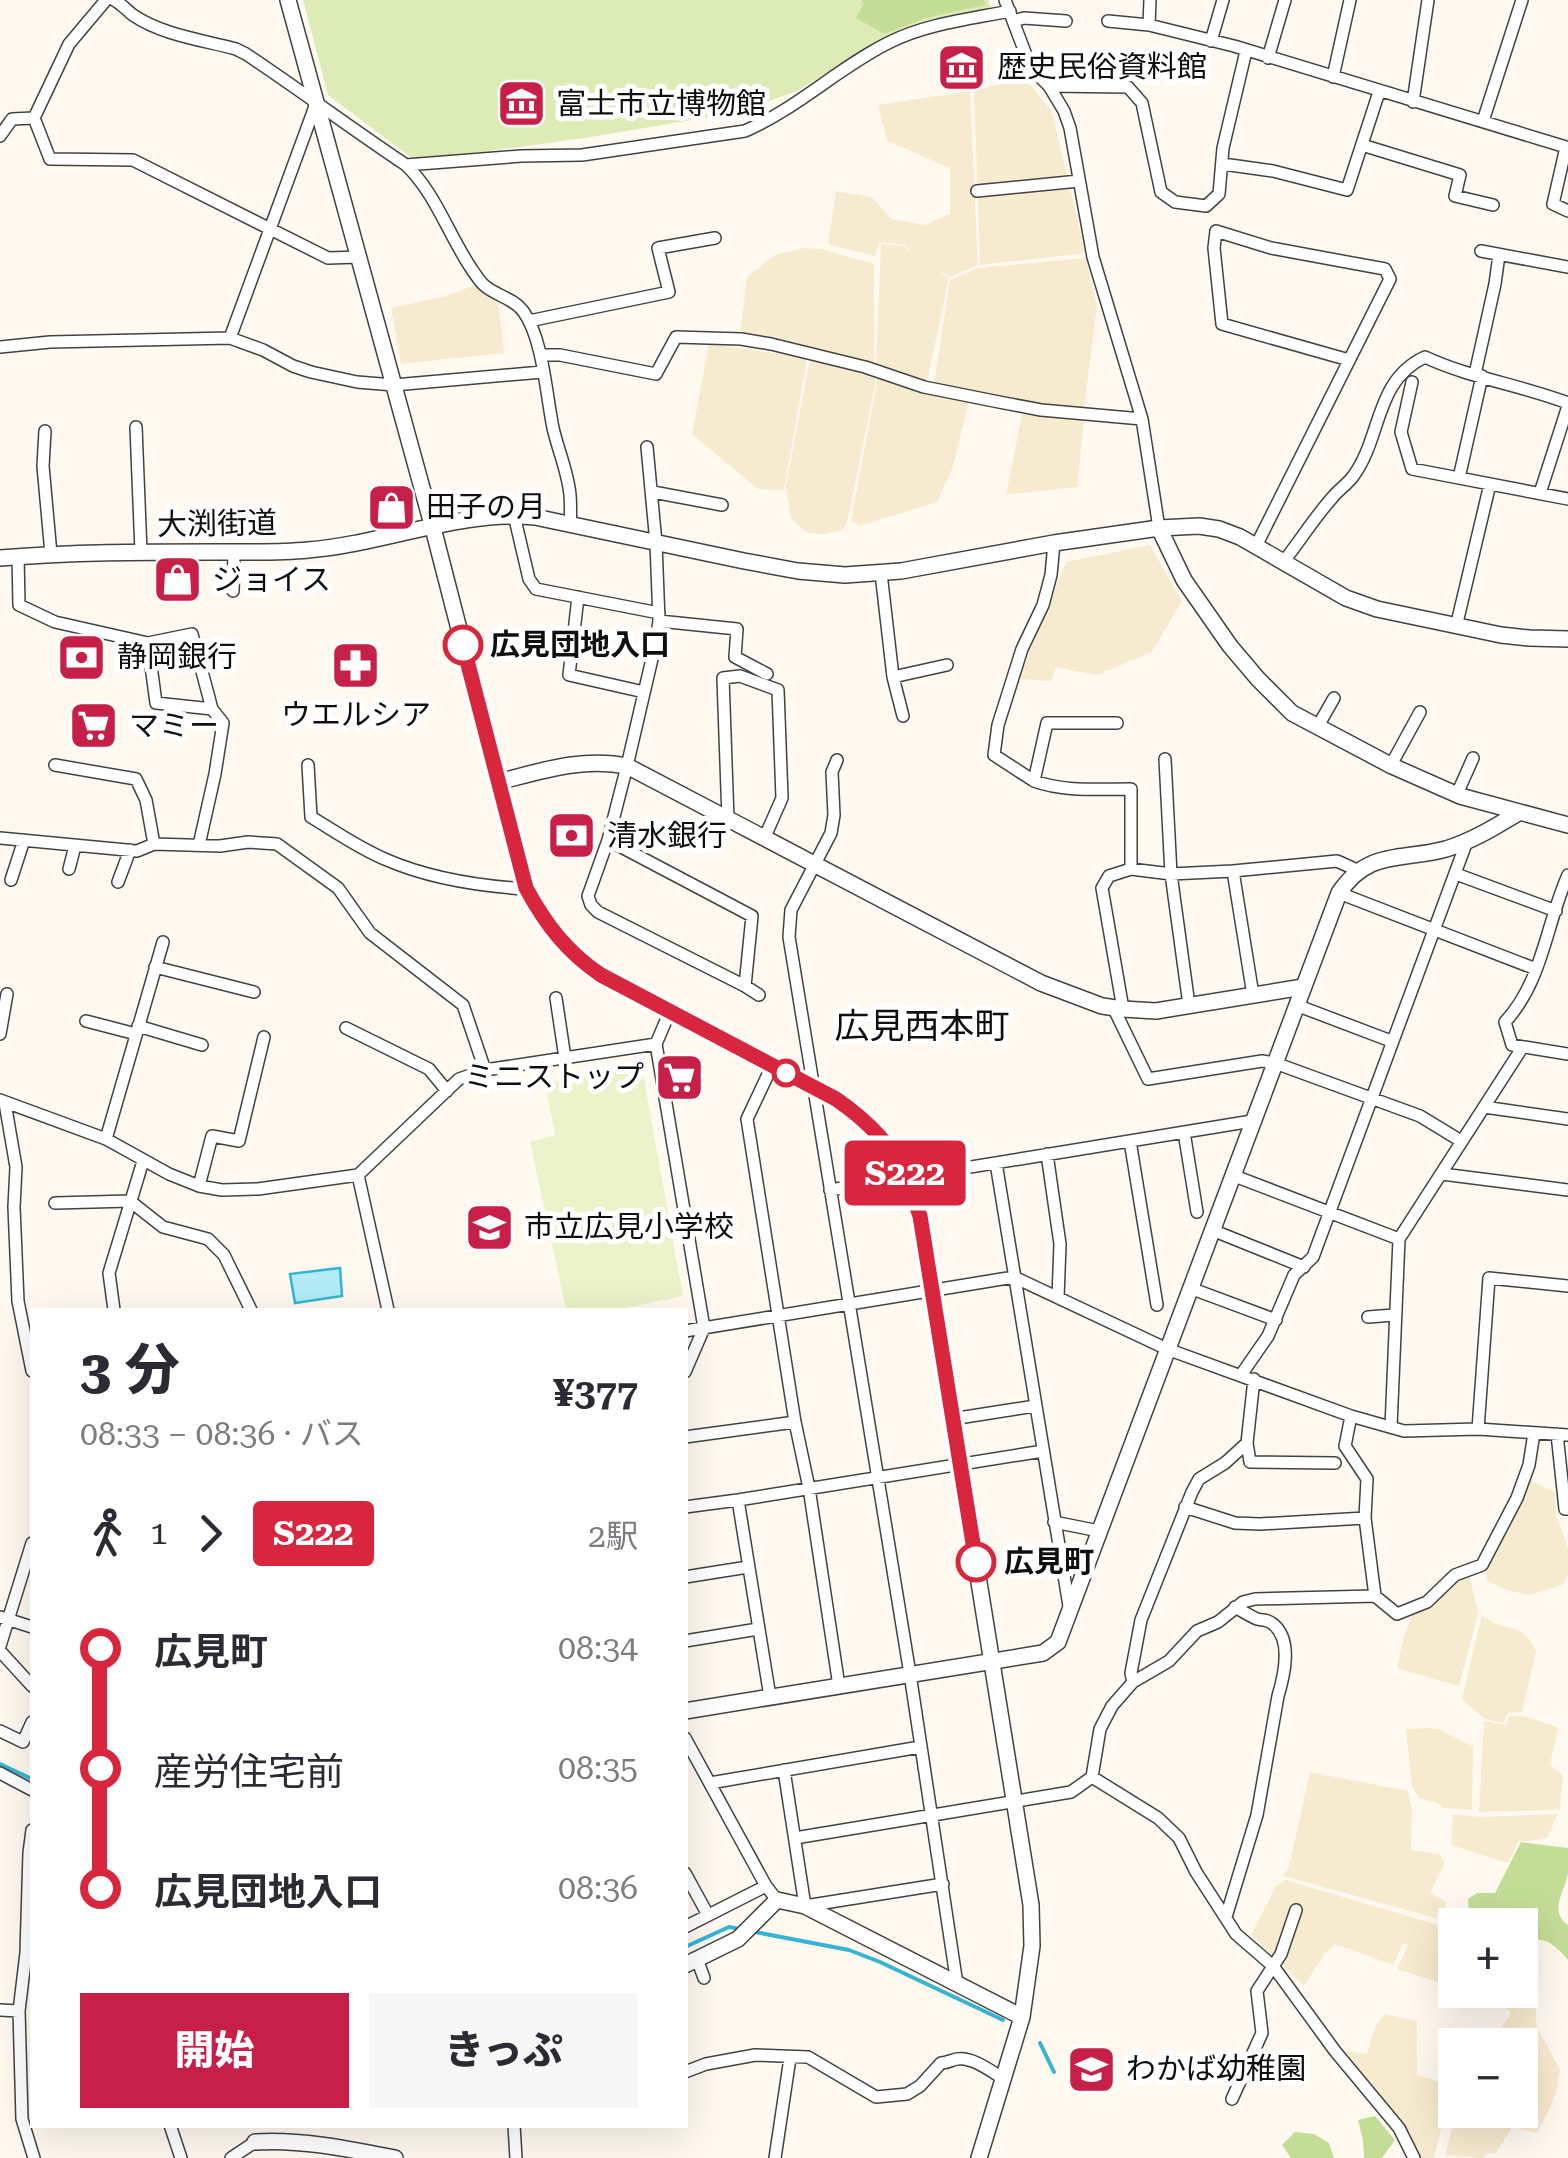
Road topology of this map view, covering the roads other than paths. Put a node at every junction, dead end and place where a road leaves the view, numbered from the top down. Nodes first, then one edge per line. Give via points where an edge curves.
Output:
1 (114, 0) edge
2 (288, 0) edge
3 (1150, 0) edge
4 (1224, 0) edge
5 (1285, 0) edge
6 (1350, 0) edge
7 (1428, 0) edge
8 (1522, 0) edge
9 (1009, 10) edge
10 (1066, 21) dead end
11 (1108, 21) dead end
12 (1149, 25) junction
13 (1211, 40) junction
14 (1246, 51) junction
15 (1268, 58) junction
16 (1333, 77) junction
17 (1049, 86) junction
18 (1379, 92) junction
19 (317, 101) junction
20 (1413, 102) junction
21 (34, 118) junction
22 (1483, 121) junction
23 (0, 136) edge
24 (1362, 144) junction
25 (1567, 147) edge
26 (1223, 164) junction
27 (406, 165) junction
28 (1080, 181) junction
29 (978, 190) dead end
30 (1493, 204) dead end
31 (1568, 211) edge
32 (270, 228) junction
33 (715, 238) dead end
34 (1481, 251) dead end
35 (1499, 255) junction
36 (359, 256) junction
37 (1568, 267) edge
38 (529, 320) junction
39 (230, 338) junction
40 (0, 348) edge
41 (541, 355) junction
42 (1349, 360) junction
43 (542, 372) junction
44 (1479, 375) junction
45 (1412, 382) dead end
46 (394, 385) junction
47 (1568, 405) edge
48 (1142, 419) junction
49 (136, 428) dead end
50 (1564, 429) edge
51 (44, 431) dead end
52 (648, 448) dead end
53 (1459, 478) junction
54 (1490, 484) junction
55 (653, 492) junction
56 (1540, 493) junction
57 (1568, 499) edge
58 (722, 505) dead end
59 (514, 516) junction
60 (570, 526) junction
61 (432, 528) junction
62 (1159, 528) junction
63 (1054, 543) junction
64 (656, 544) junction
65 (1256, 546) junction
66 (141, 552) junction
67 (234, 552) junction
68 (51, 554) junction
69 (18, 556) junction
70 (0, 558) edge
71 (1284, 562) junction
72 (880, 573) junction
73 (233, 591) dead end
74 (578, 597) junction
75 (659, 617) junction
76 (1456, 627) junction
77 (1568, 638) edge
78 (148, 642) junction
79 (947, 666) dead end
80 (767, 674) dead end
81 (892, 677) junction
82 (644, 692) junction
83 (1334, 698) dead end
84 (212, 709) junction
85 (1420, 712) dead end
86 (903, 716) dead end
87 (1117, 723) dead end
88 (1318, 726) junction
89 (1473, 758) dead end
90 (1164, 759) dead end
91 (837, 760) dead end
92 (55, 764) dead end
93 (308, 765) dead end
94 (1390, 765) junction
95 (628, 766) junction
96 (1034, 781) junction
97 (498, 782) junction
98 (1456, 794) junction
99 (1518, 813) junction
100 (728, 820) junction
101 (1568, 825) edge
102 (0, 838) edge
103 (764, 839) junction
104 (24, 840) junction
105 (608, 840) junction
106 (1467, 841) junction
107 (154, 844) junction
108 (75, 846) junction
109 (200, 846) junction
110 (130, 850) junction
111 (815, 864) junction
112 (68, 870) dead end
113 (1131, 870) junction
114 (1357, 870) junction
115 (1233, 872) junction
116 (1171, 874) junction
117 (1456, 874) junction
118 (1568, 875) edge
119 (12, 880) dead end
120 (118, 882) dead end
121 (526, 888) junction
122 (1339, 893) junction
123 (1556, 911) junction
124 (1435, 930) junction
125 (163, 942) dead end
126 (155, 967) junction
127 (1536, 969) junction
128 (746, 986) junction
129 (1303, 987) junction
130 (254, 992) dead end
131 (7, 994) dead end
132 (759, 995) dead end
133 (1253, 995) junction
134 (556, 998) dead end
135 (1190, 1005) junction
136 (1296, 1005) junction
137 (1118, 1008) junction
138 (670, 1011) junction
139 (86, 1021) dead end
140 (346, 1028) dead end
141 (137, 1030) junction
142 (0, 1034) edge
143 (264, 1038) dead end
144 (1392, 1042) junction
145 (656, 1044) junction
146 (202, 1045) dead end
147 (1522, 1048) junction
148 (1568, 1054) edge
149 (566, 1058) junction
150 (1275, 1063) junction
151 (772, 1066) junction
152 (485, 1070) junction
153 (815, 1089) junction
154 (446, 1091) junction
155 (1370, 1098) junction
156 (3, 1101) edge
157 (1484, 1107) junction
158 (1568, 1119) edge
159 (1252, 1122) junction
160 (1184, 1132) junction
161 (106, 1139) junction
162 (1130, 1141) junction
163 (1461, 1141) junction
164 (1047, 1154) junction
165 (143, 1161) junction
166 (996, 1163) junction
167 (0, 1164) edge
168 (16, 1166) junction
169 (358, 1174) junction
170 (1442, 1174) junction
171 (1232, 1175) junction
172 (907, 1177) junction
173 (199, 1186) junction
174 (830, 1190) junction
175 (1568, 1190) edge
176 (130, 1201) junction
177 (55, 1203) dead end
178 (0, 1206) edge
179 (14, 1207) junction
180 (1329, 1211) junction
181 (1197, 1212) dead end
182 (1212, 1230) junction
183 (1399, 1239) junction
184 (1304, 1267) junction
185 (1014, 1277) junction
186 (1568, 1286) edge
187 (1190, 1288) junction
188 (932, 1291) junction
189 (1058, 1298) junction
190 (849, 1304) junction
191 (1157, 1304) dead end
192 (114, 1308) edge
193 (251, 1308) edge
194 (388, 1308) edge
195 (778, 1315) junction
196 (1394, 1316) junction
197 (1368, 1317) dead end
198 (1276, 1320) junction
199 (704, 1328) junction
200 (28, 1329) edge
201 (688, 1331) edge
202 (1167, 1349) junction
203 (688, 1365) edge
204 (1247, 1377) junction
205 (1035, 1406) junction
206 (1351, 1416) junction
207 (952, 1419) junction
208 (795, 1422) junction
209 (1391, 1427) junction
210 (1478, 1430) junction
211 (1534, 1433) junction
212 (1563, 1434) edge
213 (688, 1438) edge
214 (1247, 1442) junction
215 (1043, 1450) junction
216 (960, 1463) junction
217 (1334, 1463) dead end
218 (877, 1477) junction
219 (809, 1488) junction
220 (738, 1500) junction
221 (688, 1507) edge
222 (1185, 1507) junction
223 (1568, 1510) edge
224 (1365, 1518) junction
225 (1054, 1522) junction
226 (1099, 1531) junction
227 (30, 1549) edge
228 (748, 1567) junction
229 (688, 1577) edge
230 (1374, 1596) junction
231 (1235, 1608) junction
232 (1070, 1613) junction
233 (4, 1618) edge
234 (30, 1626) edge
235 (758, 1629) junction
236 (688, 1641) edge
237 (0, 1649) edge
238 (992, 1661) junction
239 (910, 1674) junction
240 (1132, 1682) junction
241 (30, 1684) edge
242 (839, 1686) junction
243 (770, 1697) junction
244 (688, 1711) edge
245 (30, 1726) edge
246 (0, 1731) edge
247 (688, 1743) edge
248 (920, 1748) junction
249 (784, 1770) junction
250 (0, 1774) edge
251 (1092, 1776) junction
252 (710, 1783) junction
253 (30, 1789) edge
254 (1015, 1802) junction
255 (932, 1816) junction
256 (795, 1838) junction
257 (30, 1846) edge
258 (688, 1879) edge
259 (943, 1884) junction
260 (766, 1886) junction
261 (777, 1900) junction
262 (805, 1906) junction
263 (1296, 1910) dead end
264 (708, 1916) junction
265 (1226, 1917) junction
266 (688, 1926) edge
267 (29, 1953) edge
268 (691, 1962) edge
269 (1272, 1966) junction
270 (704, 1978) dead end
271 (957, 1984) junction
272 (0, 2010) edge
273 (19, 2011) junction
274 (1022, 2017) junction
275 (790, 2058) junction
276 (688, 2071) edge
277 (1004, 2079) junction
278 (1232, 2099) dead end
279 (171, 2128) edge
280 (262, 2128) edge
281 (514, 2128) edge
282 (255, 2142) junction
283 (30, 2157) edge
284 (181, 2158) edge
285 (231, 2158) edge
286 (394, 2158) edge
287 (516, 2158) edge
288 (775, 2158) edge
289 (979, 2158) edge
290 (1414, 2158) edge

1 - 19 street via 163,30 236,49
1 - 21 street via 69,44
2 - 19 street
3 - 12 street
4 - 13 street
5 - 15 street
6 - 16 street
7 - 20 street
8 - 22 street
9 - 10 street via 1024,18
9 - 17 street via 1031,68
9 - 27 street via 893,40 746,131 582,155
11 - 12 street
12 - 13 street
13 - 14 street
14 - 15 street
14 - 26 street
15 - 16 street
16 - 18 street
17 - 26 street via 1128,87 1142,102 1161,192 1175,202 1206,206 1219,194
17 - 28 street via 1070,128
18 - 20 street
18 - 24 street
19 - 27 street
19 - 32 street
19 - 36 street
20 - 22 street
21 - 23 street via 12,119
21 - 32 street via 50,159 133,160
22 - 25 street
24 - 26 street via 1347,190
24 - 30 street via 1460,175 1455,196
25 - 31 street via 1552,204
27 - 38 street via 484,286 506,296
28 - 29 street
28 - 48 street via 1093,257
32 - 36 street via 328,258
32 - 39 street
33 - 38 street via 658,248 669,292
34 - 35 street
35 - 37 street
35 - 44 street via 1500,285
36 - 46 street
38 - 41 street
39 - 40 street
39 - 46 street via 312,372
41 - 43 street
41 - 48 street via 656,374 676,337 742,339 924,387 1041,410
42 - 42 street via 1222,324 1216,231 1385,269 1390,279
42 - 65 street
43 - 46 street
43 - 60 street via 570,492
44 - 47 street
44 - 53 street
44 - 71 street via 1425,357 1409,364 1386,396 1354,476
45 - 53 street via 1401,432 1412,469
46 - 61 street
47 - 50 street
48 - 62 street
49 - 66 street
50 - 56 street
51 - 68 street
52 - 55 street
53 - 54 street
54 - 56 street
54 - 76 street
55 - 58 street
55 - 64 street
56 - 57 street
59 - 60 street, 大渕街道
59 - 61 street, 大渕街道
59 - 74 street via 536,589
60 - 64 street, 大渕街道
61 - 67 street, 大渕街道 via 304,551
61 - 97 street
62 - 63 street, 大渕街道
62 - 65 street, 大渕街道 via 1219,528
62 - 88 street via 1184,580 1230,646 1292,713
63 - 72 street, 大渕街道
63 - 96 street via 1043,605 1022,649 994,755
64 - 72 street, 大渕街道 via 798,571
64 - 75 street
65 - 71 street, 大渕街道
66 - 67 street, 大渕街道
66 - 68 street, 大渕街道
67 - 73 street
68 - 69 street, 大渕街道
69 - 70 street, 大渕街道
69 - 78 street via 19,605 54,622
71 - 76 street, 大渕街道 via 1346,598
72 - 81 street
74 - 75 street
74 - 82 street via 569,675
75 - 80 street via 737,629 735,656
75 - 82 street
76 - 77 street, 大渕街道
78 - 84 street via 156,703
78 - 84 street via 192,634
79 - 81 street
81 - 86 street
82 - 95 street
83 - 88 street
84 - 109 street via 222,723
85 - 94 street
87 - 96 street via 1047,723
88 - 94 street
89 - 98 street
90 - 116 street
91 - 111 street via 831,833
92 - 107 street via 136,779
93 - 121 street via 311,817 358,846 448,878
94 - 98 street
95 - 97 street via 590,762
95 - 100 street
95 - 105 street
96 - 113 street via 1131,789
97 - 121 street
98 - 99 street
99 - 101 street
99 - 106 street
100 - 103 street
100 - 103 street via 722,678 740,676 778,690 782,798
102 - 104 street
103 - 111 street
104 - 108 street
104 - 119 street
105 - 128 street via 752,916
105 - 128 street via 588,896 591,905
106 - 114 street
106 - 117 street
107 - 109 street
107 - 110 street
108 - 110 street
108 - 112 street
109 - 152 street via 276,844 338,888 370,933 462,1005
110 - 120 street
111 - 137 street via 1041,983
111 - 153 street via 791,910 789,937
113 - 116 street
113 - 137 street via 1109,876 1102,888
114 - 115 street via 1337,861
114 - 122 street
115 - 116 street
115 - 133 street
116 - 135 street
117 - 123 street
117 - 124 street
118 - 123 street
121 - 138 street via 578,959
122 - 124 street
122 - 129 street
123 - 127 street
124 - 127 street
124 - 144 street
125 - 126 street
126 - 130 street
126 - 141 street
127 - 147 street via 1505,1022 1512,1045
128 - 132 street
129 - 133 street
129 - 136 street
131 - 142 street
133 - 135 street
134 - 149 street
135 - 137 street
136 - 144 street
136 - 150 street
137 - 150 street via 1148,1079
138 - 145 street
138 - 151 street
139 - 141 street
140 - 154 street via 429,1069
141 - 146 street
141 - 161 street
143 - 173 street via 240,1141 212,1136
144 - 155 street
145 - 149 street
145 - 199 street
147 - 148 street
147 - 157 street
149 - 152 street
150 - 155 street
150 - 159 street
151 - 153 street
151 - 195 street via 747,1119
152 - 154 street
153 - 172 street via 879,1135
153 - 174 street
154 - 169 street
155 - 163 street via 1420,1116
155 - 180 street
156 - 161 street
156 - 168 street
157 - 158 street
157 - 163 street
159 - 160 street
159 - 171 street
160 - 162 street
160 - 181 street
161 - 165 street
162 - 164 street
162 - 191 street
163 - 170 street
164 - 166 street
164 - 189 street via 1060,1244
165 - 173 street
165 - 176 street
166 - 172 street
166 - 185 street
167 - 168 street
168 - 179 street
169 - 173 street via 258,1189
169 - 194 street
170 - 175 street
170 - 183 street
171 - 180 street
171 - 182 street
172 - 174 street
172 - 188 street
174 - 190 street
176 - 177 street
176 - 192 street via 109,1273
176 - 193 street via 163,1227 208,1239 224,1255
178 - 179 street
179 - 200 street via 18,1300
180 - 183 street
180 - 184 street
182 - 184 street
182 - 187 street
183 - 196 street
184 - 198 street via 1294,1275
185 - 188 street
185 - 189 street
185 - 205 street
186 - 210 street via 1488,1278
187 - 198 street
187 - 202 street
188 - 190 street
188 - 207 street
189 - 202 street
190 - 195 street
190 - 218 street
195 - 199 street
195 - 208 street
196 - 197 street
196 - 209 street
198 - 204 street
199 - 201 street
199 - 203 street
202 - 204 street
202 - 226 street
204 - 206 street
204 - 214 street
205 - 207 street
205 - 215 street
206 - 209 street
206 - 224 street via 1345,1446 1367,1479
207 - 216 street
208 - 213 street
208 - 219 street
209 - 210 street
210 - 211 street
211 - 212 street
211 - 230 street via 1516,1498 1482,1565 1396,1614
212 - 223 street
214 - 217 street via 1250,1462
214 - 222 street via 1199,1480
215 - 216 street
215 - 225 street
216 - 218 street
216 - 238 street
218 - 219 street
218 - 239 street
219 - 220 street
219 - 242 street
220 - 221 street
220 - 228 street
222 - 224 street via 1234,1523
222 - 240 street via 1140,1620
224 - 230 street
225 - 226 street
225 - 232 street
226 - 232 street
227 - 233 street
228 - 229 street
228 - 235 street
230 - 231 street via 1256,1599
231 - 240 street
231 - 265 street via 1271,1621 1286,1652 1257,1815
232 - 238 street via 1058,1642 1043,1653
233 - 234 street
233 - 237 street
235 - 236 street
235 - 243 street
237 - 241 street
238 - 239 street
238 - 254 street
239 - 242 street
239 - 248 street
240 - 251 street via 1100,1728
242 - 243 street
243 - 244 street
245 - 246 street via 23,1742
247 - 252 street
248 - 249 street
248 - 255 street
249 - 252 street
249 - 256 street
250 - 253 street
251 - 254 street via 1071,1792
251 - 265 street via 1179,1838
252 - 260 street
254 - 255 street
254 - 274 street via 1032,1946
255 - 256 street
255 - 259 street
256 - 262 street
257 - 267 street
258 - 264 street
259 - 262 street
259 - 271 street
260 - 261 street
260 - 264 street
261 - 262 street
261 - 268 street via 738,1940
262 - 271 street
263 - 269 street
264 - 266 street
265 - 269 street
267 - 273 street
268 - 270 street
269 - 278 street via 1258,1991 1262,2034
269 - 290 street via 1399,2128
271 - 274 street
272 - 273 street
273 - 283 street via 22,2118
274 - 277 street
275 - 276 street via 755,2054
275 - 277 street via 808,2058 876,2096 907,2094 941,2063 958,2059
275 - 288 street
277 - 289 street
279 - 284 street
280 - 282 street
281 - 287 street
282 - 285 street
282 - 286 street

